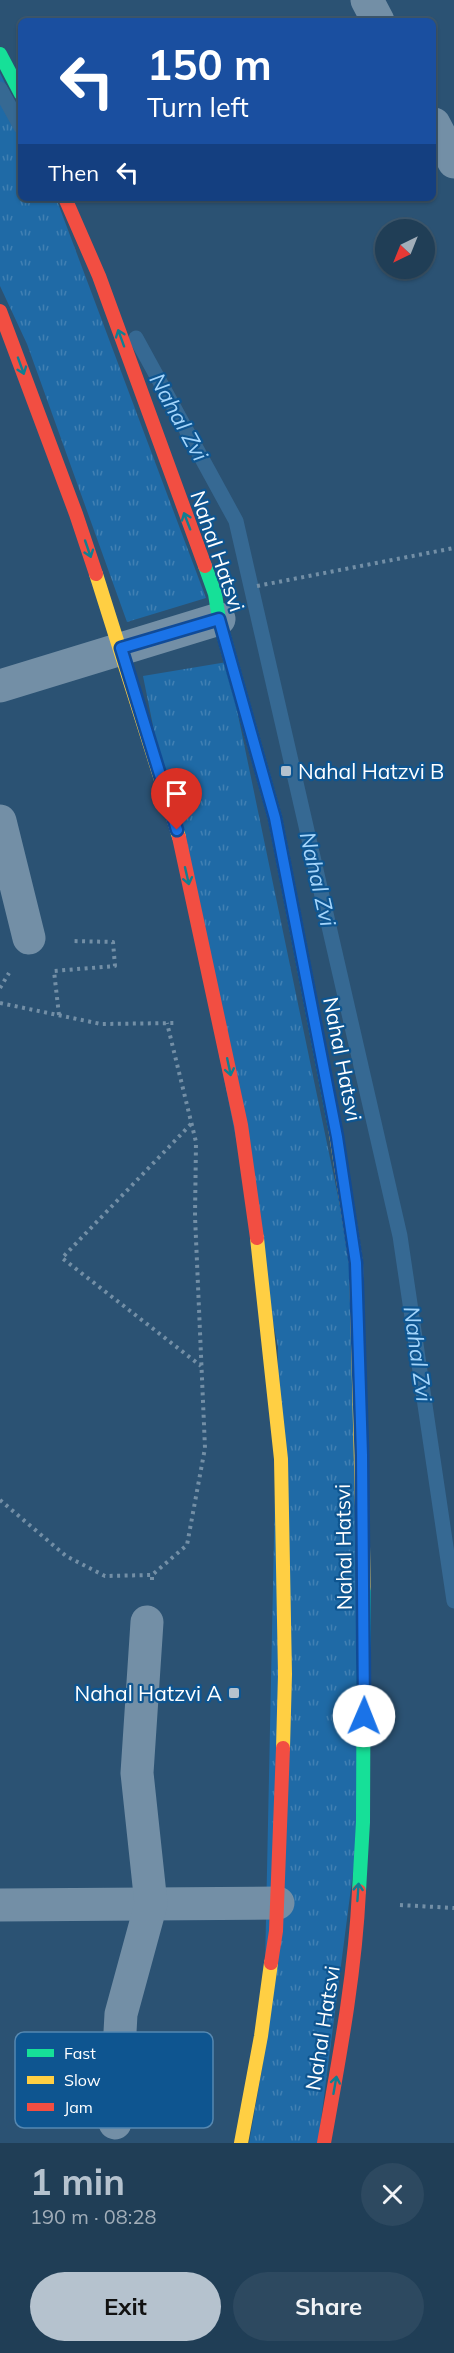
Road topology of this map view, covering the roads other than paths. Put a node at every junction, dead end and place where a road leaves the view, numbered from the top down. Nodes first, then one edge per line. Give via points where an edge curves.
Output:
1 (367, 0) edge
2 (376, 18) edge
3 (0, 54) edge
4 (18, 88) edge
5 (436, 128) edge
6 (454, 162) edge
7 (66, 201) edge
8 (0, 311) edge
9 (217, 606) junction
10 (121, 648) junction
11 (0, 687) edge
12 (0, 821) edge
13 (29, 938) road end
14 (147, 1622) road end
15 (278, 1903) junction
16 (150, 1904) junction
17 (0, 1905) edge
18 (120, 2032) edge
19 (242, 2143) edge
20 (324, 2143) edge

1 - 2 street
3 - 4 street
5 - 6 street
9 -> 7 street, Nahal Hatsvi via 99,276
8 -> 10 street
9 - 10 street
20 -> 9 street, Nahal Hatsvi via 357,1939 363,1822 365,1674 356,1263 337,1137 275,818
10 - 11 street
10 -> 15 street via 177,830 241,1125 260,1254 281,1459 285,1674
12 - 13 street
14 - 16 street via 137,1773
15 - 16 street
15 - 19 street
16 - 17 street
16 - 18 street via 121,2014

